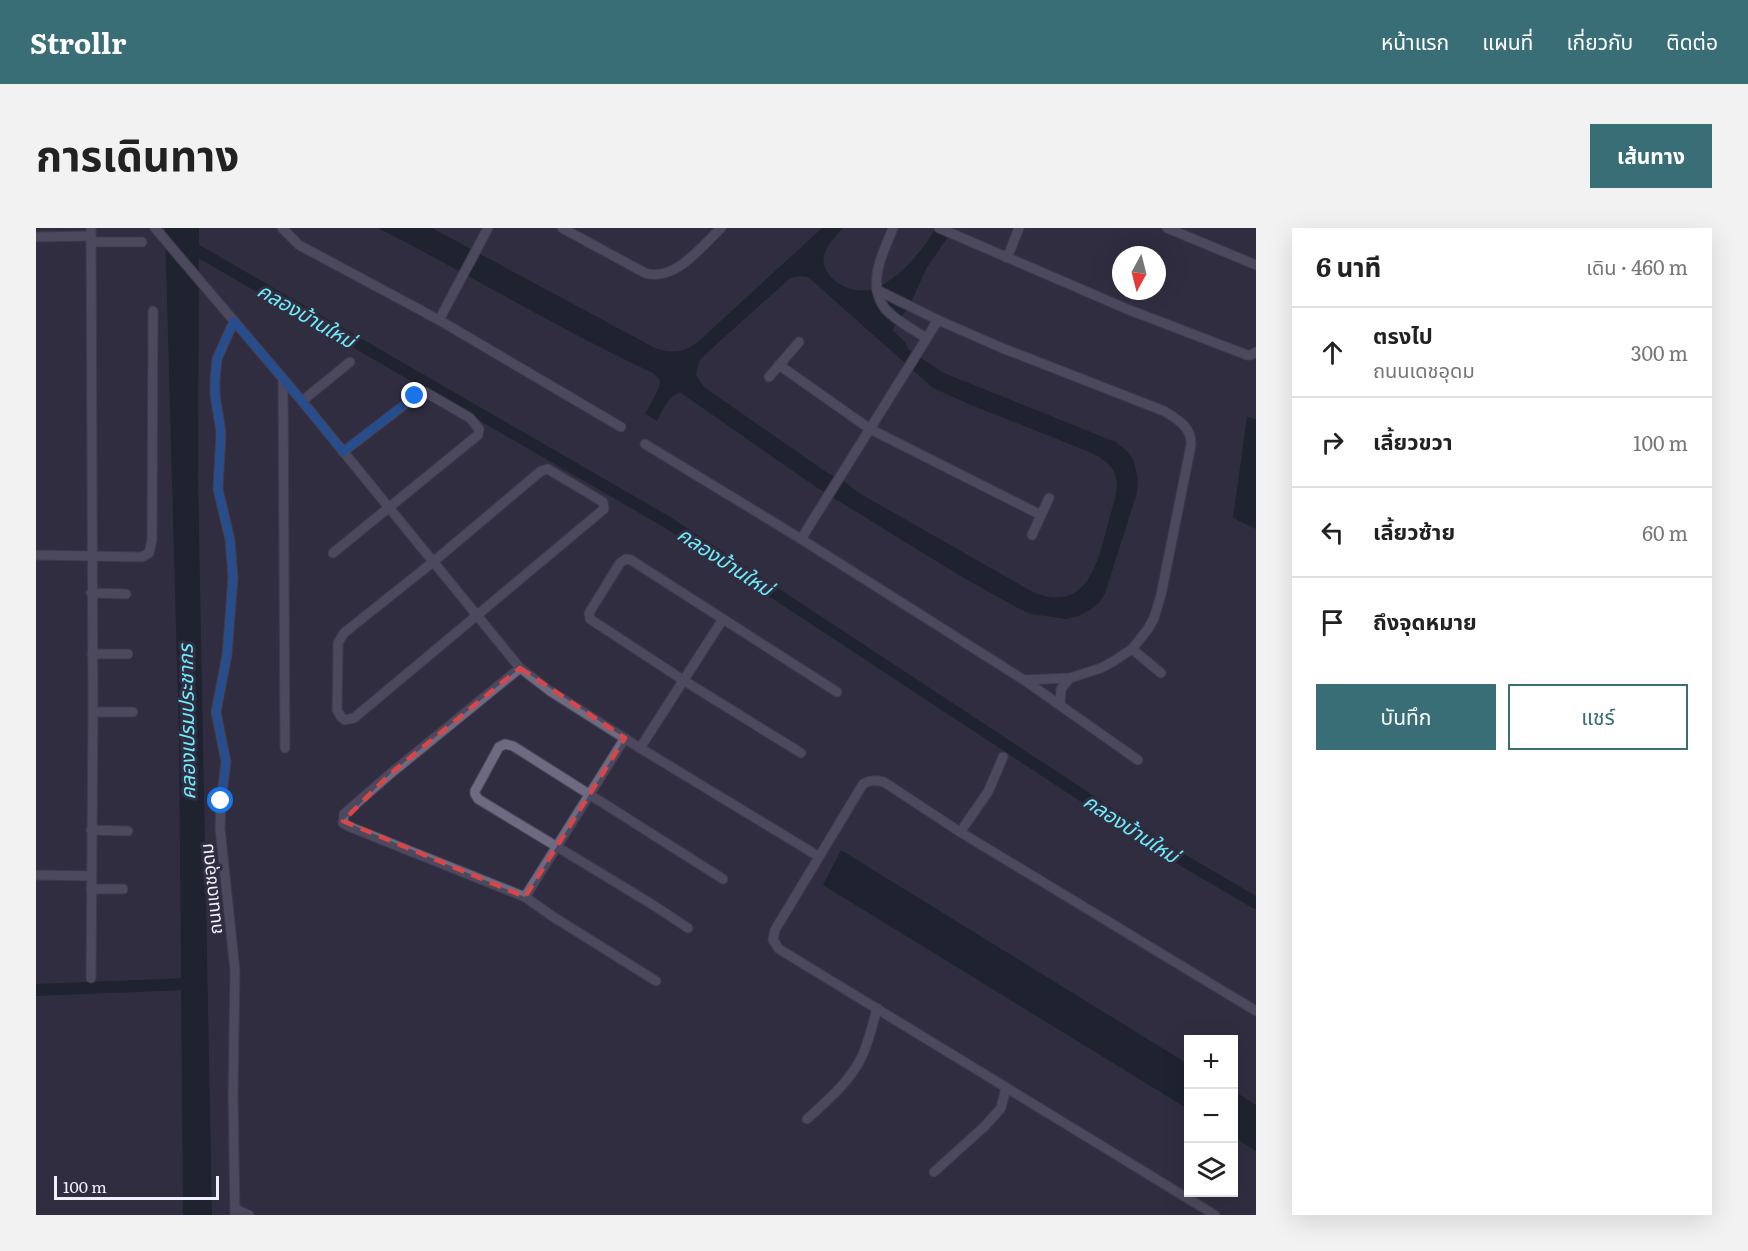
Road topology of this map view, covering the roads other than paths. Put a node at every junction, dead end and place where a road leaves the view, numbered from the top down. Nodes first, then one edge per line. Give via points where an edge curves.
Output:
1 (154, 228) edge
2 (282, 228) edge
3 (488, 228) edge
4 (562, 228) edge
5 (721, 228) edge
6 (893, 228) edge
7 (939, 228) edge
8 (1019, 228) edge
9 (1167, 228) edge
10 (91, 235) edge
11 (36, 237) edge
12 (142, 242) dead end
13 (1007, 258) junction
14 (1256, 265) edge
15 (877, 290) junction
16 (153, 311) dead end
17 (439, 320) junction
18 (938, 320) junction
19 (234, 321) junction
20 (926, 338) junction
21 (799, 342) dead end
22 (1256, 352) edge
23 (350, 362) dead end
24 (779, 365) junction
25 (769, 377) dead end
26 (283, 379) junction
27 (302, 401) junction
28 (621, 428) dead end
29 (870, 429) junction
30 (645, 444) dead end
31 (343, 452) junction
32 (1049, 498) dead end
33 (389, 507) junction
34 (1041, 515) junction
35 (1032, 535) dead end
36 (801, 539) junction
37 (333, 553) dead end
38 (36, 555) edge
39 (91, 556) junction
40 (433, 562) junction
41 (91, 593) junction
42 (126, 594) dead end
43 (476, 614) junction
44 (723, 619) junction
45 (1132, 649) junction
46 (93, 654) junction
47 (128, 654) dead end
48 (520, 668) junction
49 (1161, 673) dead end
50 (1070, 678) junction
51 (683, 680) junction
52 (1024, 680) junction
53 (837, 692) dead end
54 (1060, 705) junction
55 (93, 712) junction
56 (134, 712) dead end
57 (625, 738) junction
58 (285, 748) dead end
59 (640, 748) junction
60 (801, 753) dead end
61 (1003, 757) dead end
62 (1138, 760) dead end
63 (589, 795) junction
64 (92, 830) junction
65 (128, 831) dead end
66 (960, 832) junction
67 (557, 847) junction
68 (818, 856) junction
69 (36, 875) edge
70 (91, 876) junction
71 (723, 879) dead end
72 (91, 889) junction
73 (123, 889) dead end
74 (525, 897) junction
75 (688, 928) dead end
76 (91, 978) dead end
77 (656, 981) dead end
78 (877, 1008) junction
79 (1256, 1011) edge
80 (1006, 1088) junction
81 (807, 1119) dead end
82 (934, 1172) dead end
83 (235, 1212) edge
84 (249, 1215) edge
85 (1215, 1215) edge

1 - 19 street
2 - 17 street via 299,245
3 - 17 street
4 - 5 street via 645,273 659,276 681,265
6 - 15 street via 876,274
7 - 13 street
8 - 13 street
9 - 14 street
10 - 11 street
10 - 12 street
10 - 39 street
13 - 22 street via 1247,355
15 - 18 street
15 - 20 street via 882,304
16 - 39 street via 151,549 142,557
17 - 28 street
18 - 20 street
18 - 45 street via 1164,411 1187,428 1192,437 1190,453 1161,595 1154,618
19 - 26 street
19 - 83 street, ถนนเดชอุดม via 217,359 215,395 221,432 218,489 230,540 233,578 227,655 216,712 226,762 220,819 235,971
20 - 29 street
21 - 24 street
23 - 27 street
24 - 25 street
24 - 29 street
26 - 27 street
26 - 58 street
27 - 31 street
29 - 34 street
29 - 36 street
30 - 36 street
31 - 33 street
31 - 33 street via 425,392 479,427 478,435
32 - 34 street
33 - 37 street
33 - 40 street
34 - 35 street
36 - 52 street
38 - 39 street
39 - 41 street
40 - 43 street
40 - 43 street via 340,638 337,710 341,717 354,718
40 - 43 street via 541,471 550,470 603,502 604,509
41 - 42 street
41 - 46 street
43 - 48 street
44 - 51 street
44 - 51 street via 631,560 620,563 588,617
44 - 53 street
45 - 49 street
45 - 50 street via 1101,668
46 - 47 street
46 - 55 street
48 - 57 street
48 - 74 street via 390,774 344,814 343,821
50 - 52 street
50 - 54 street via 1061,689
51 - 59 street
51 - 60 street
52 - 54 street
54 - 62 street
55 - 56 street
55 - 64 street
57 - 59 street
57 - 63 street
59 - 68 street
61 - 66 street via 988,792
63 - 67 street
63 - 67 street via 513,746 499,747 475,796
63 - 71 street
64 - 65 street
64 - 70 street
66 - 68 street via 884,782 869,781 863,784
66 - 79 street
67 - 74 street
67 - 75 street
68 - 78 street via 777,924 773,940 779,949
69 - 70 street
70 - 72 street
72 - 73 street
72 - 76 street
74 - 77 street
78 - 80 street
78 - 81 street via 863,1056 838,1091
80 - 82 street via 1001,1108
80 - 85 street
83 - 84 street

